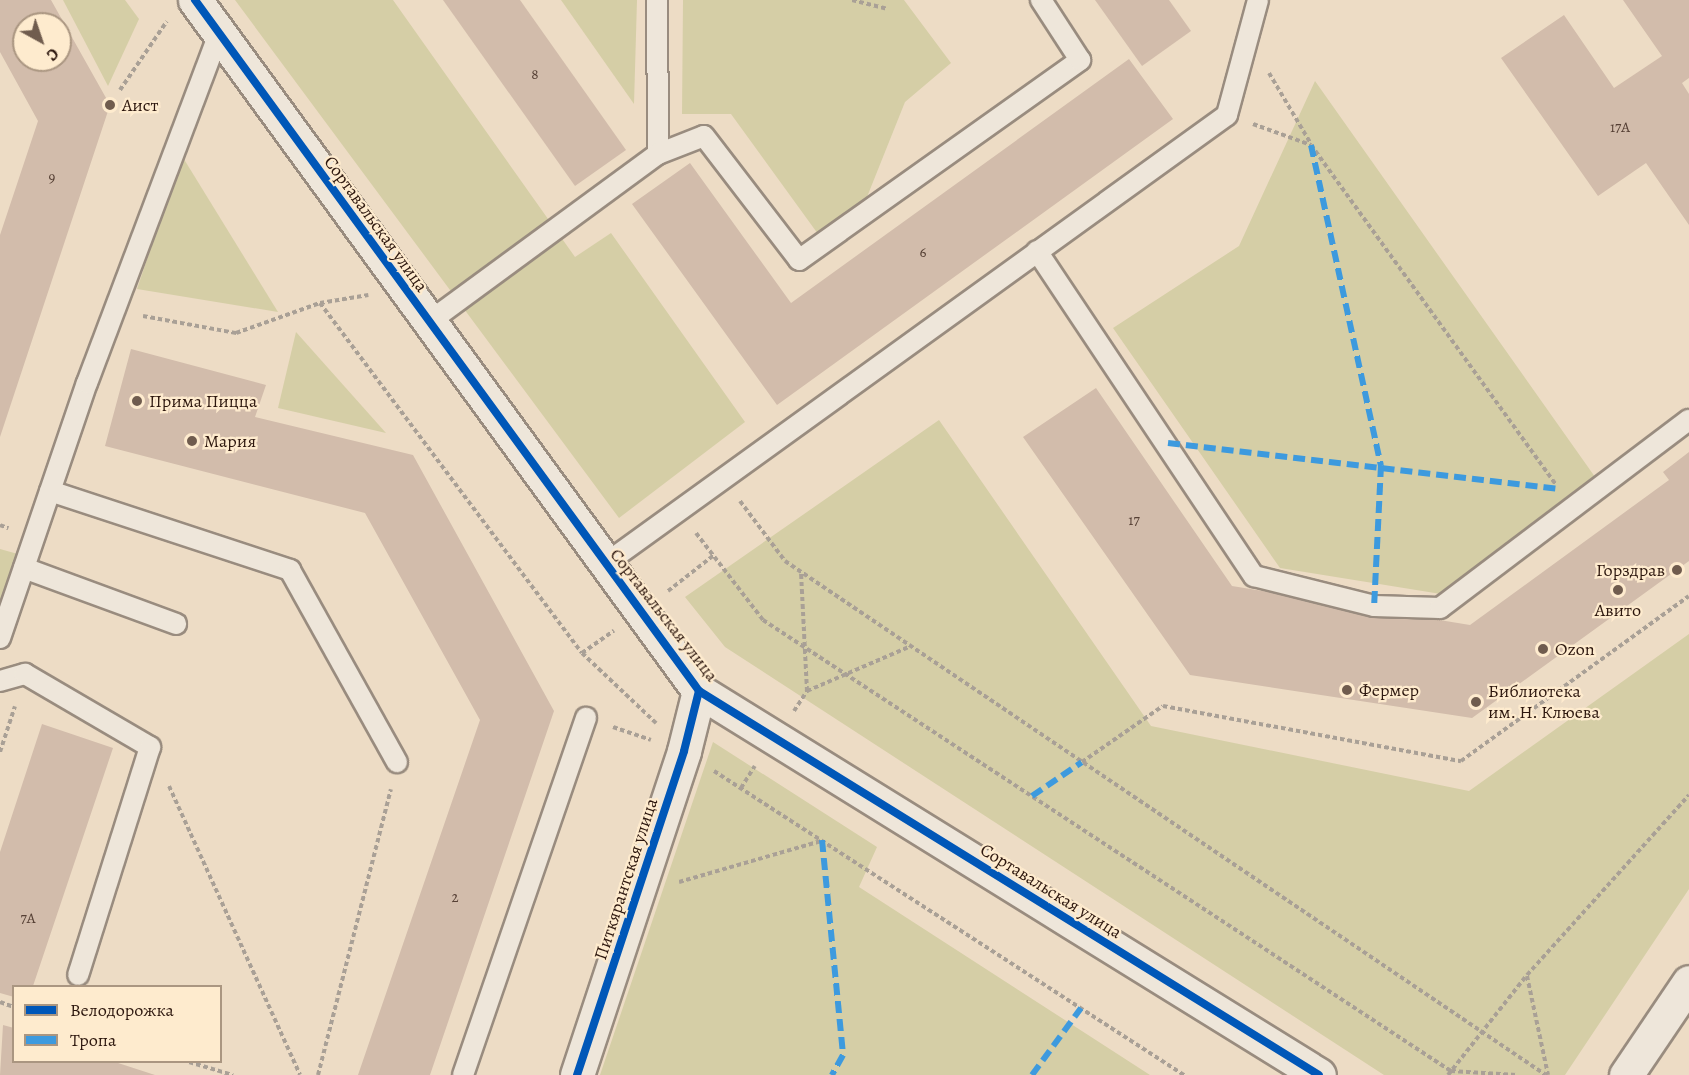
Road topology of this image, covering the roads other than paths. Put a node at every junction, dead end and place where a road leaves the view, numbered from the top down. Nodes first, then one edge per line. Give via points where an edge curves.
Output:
1 (657, 0) edge
2 (1041, 0) edge
3 (1258, 0) edge
4 (182, 9) edge
5 (219, 33) junction
6 (658, 154) junction
7 (1037, 251) junction
8 (429, 322) junction
9 (1689, 420) edge
10 (50, 491) junction
11 (605, 564) junction
12 (24, 568) junction
13 (176, 624) dead end
14 (0, 638) edge
15 (0, 681) edge
16 (699, 691) junction
17 (586, 718) road end
18 (397, 762) road end
19 (78, 975) dead end
20 (1689, 982) edge
21 (463, 1075) edge
22 (577, 1075) edge
23 (1319, 1075) edge
24 (1626, 1075) edge

1 - 6 lane
2 - 6 lane via 1080,60 799,260 704,136
3 - 7 lane via 1227,115
4 - 5 street, Сортавальская улица
5 - 8 street, Сортавальская улица
5 - 10 lane
6 - 8 lane
7 - 9 lane via 1254,576 1374,606 1440,608
7 - 11 lane via 677,507
8 - 11 street, Сортавальская улица
10 - 12 lane
10 - 18 lane via 290,570
11 - 16 street, Сортавальская улица
12 - 13 lane
12 - 14 lane
15 - 19 lane via 25,674 150,747
16 - 22 street, Питкярантская улица via 684,751
16 - 23 street, Сортавальская улица
17 - 21 lane
20 - 24 street

